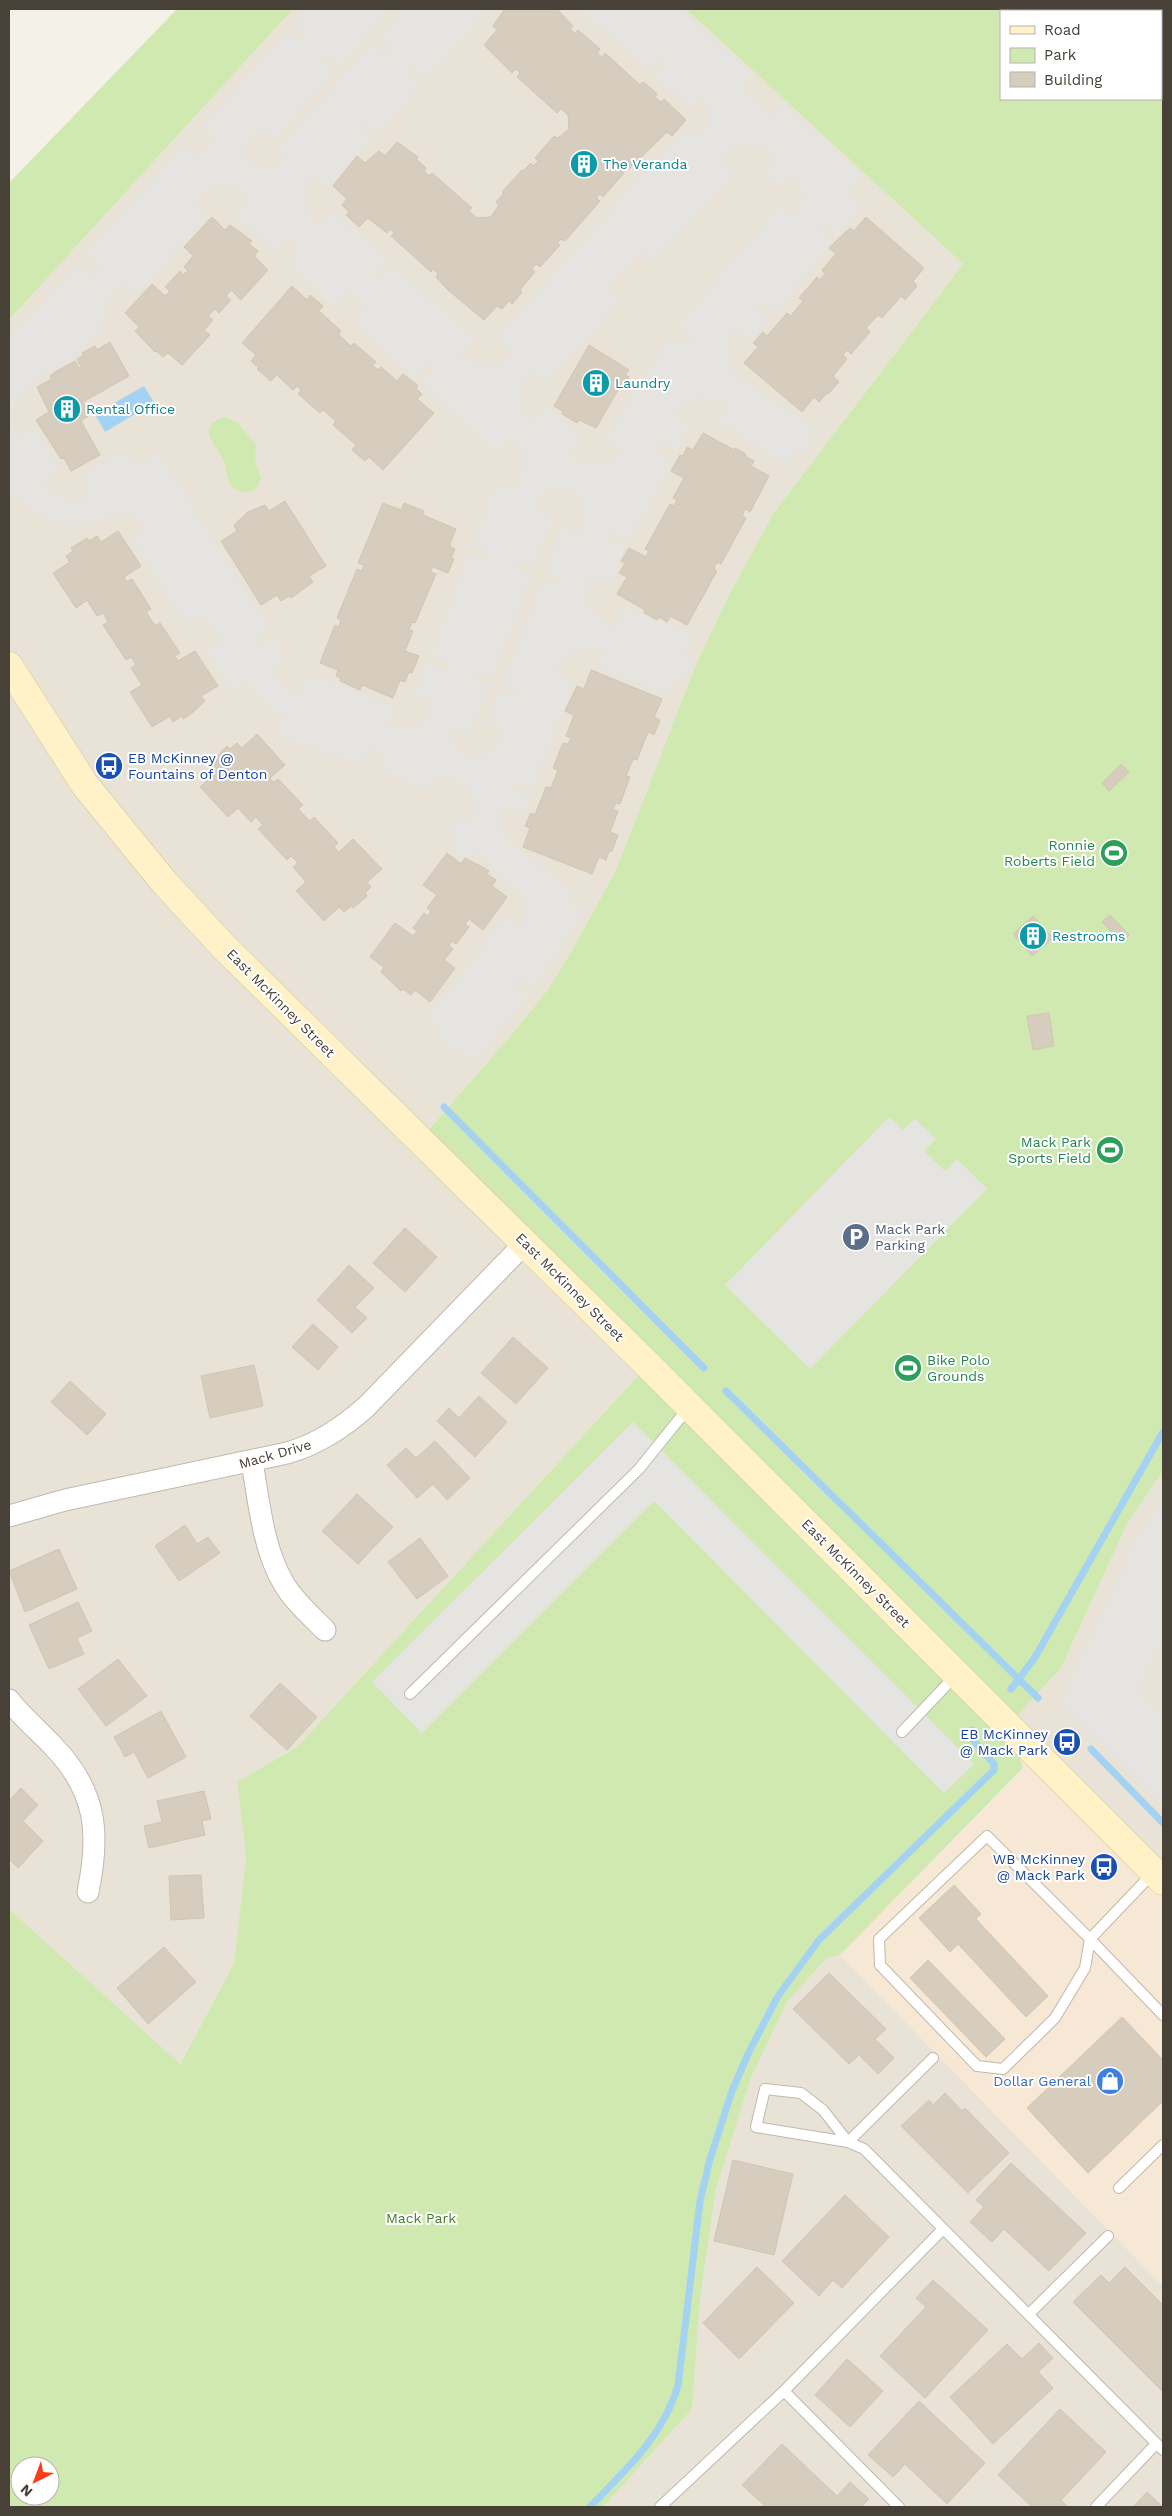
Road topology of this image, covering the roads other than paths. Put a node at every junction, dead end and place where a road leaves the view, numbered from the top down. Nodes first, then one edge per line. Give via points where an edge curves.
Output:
1 (9, 666) edge
2 (525, 1243) junction
3 (689, 1406) junction
4 (252, 1462) junction
5 (9, 1516) edge
6 (325, 1630) dead end
7 (957, 1674) junction
8 (410, 1694) dead end
9 (9, 1700) edge
10 (902, 1732) dead end
11 (1159, 1876) edge
12 (88, 1892) dead end
13 (1090, 1939) junction
14 (1163, 2016) edge
15 (933, 2058) dead end
16 (848, 2142) junction
17 (1163, 2145) edge
18 (1120, 2188) dead end
19 (943, 2229) junction
20 (1108, 2236) dead end
21 (1029, 2314) junction
22 (784, 2391) junction
23 (1160, 2447) edge
24 (660, 2507) edge
25 (899, 2507) edge
26 (1096, 2507) edge

1 - 2 main road, East McKinney Street via 85,785 164,882 237,960
2 - 3 main road, East McKinney Street
2 - 4 street, Mack Drive via 366,1407 342,1427 300,1450
3 - 7 main road, East McKinney Street
3 - 8 lane via 638,1469
4 - 5 street, Mack Drive via 65,1500
4 - 6 street via 275,1566 294,1598
7 - 10 lane
7 - 11 main road, East McKinney Street
9 - 12 street via 55,1748 85,1792 95,1840
11 - 13 lane
13 - 13 lane via 1085,1968 1055,2018 1003,2069 977,2066 880,1965 879,1939 987,1836
13 - 14 lane
15 - 16 lane
16 - 16 lane via 823,2110 801,2093 765,2089 756,2127
16 - 19 lane via 864,2150
17 - 18 lane
19 - 21 lane
19 - 22 lane
20 - 21 lane
21 - 23 lane
22 - 24 lane
22 - 25 lane
23 - 26 lane

